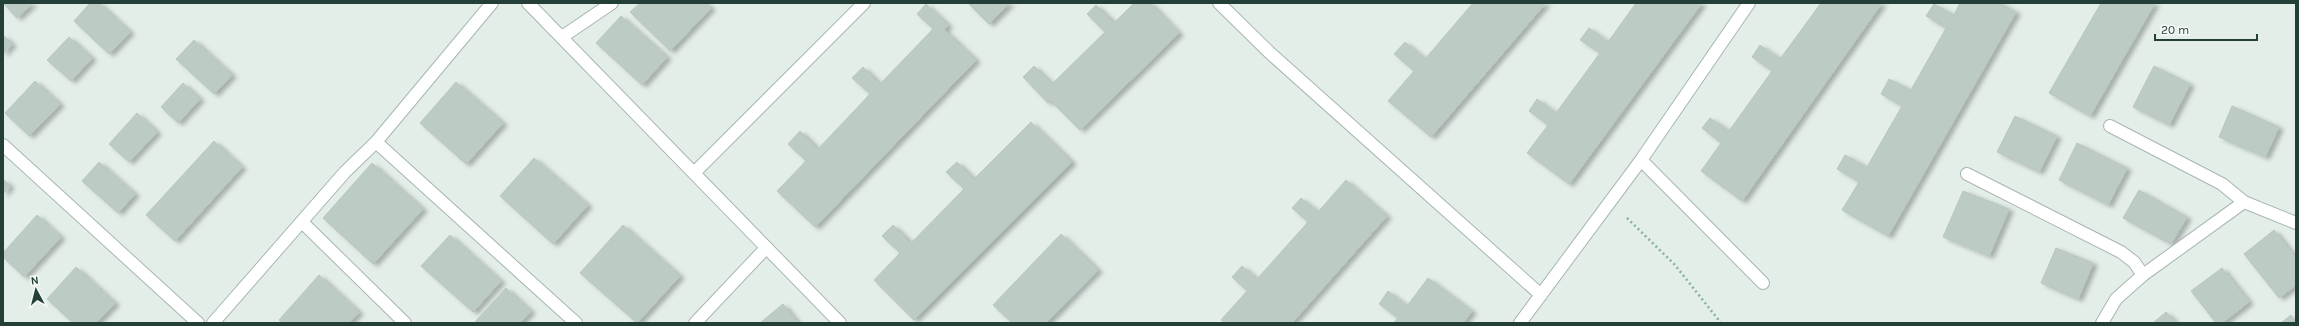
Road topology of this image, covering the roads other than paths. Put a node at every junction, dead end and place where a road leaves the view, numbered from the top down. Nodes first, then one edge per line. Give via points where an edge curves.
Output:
1 (492, 3) edge
2 (528, 3) edge
3 (612, 3) edge
4 (864, 3) edge
5 (1219, 3) edge
6 (1749, 3) edge
7 (562, 37) junction
8 (2110, 126) dead end
9 (376, 142) junction
10 (3, 145) edge
11 (1641, 160) junction
12 (695, 172) junction
13 (1967, 174) dead end
14 (2244, 202) junction
15 (302, 222) junction
16 (2296, 223) edge
17 (766, 248) junction
18 (2143, 275) junction
19 (1763, 283) dead end
20 (1541, 295) junction
21 (198, 323) edge
22 (213, 323) edge
23 (405, 323) edge
24 (576, 323) edge
25 (695, 323) edge
26 (840, 323) edge
27 (1520, 323) edge
28 (2102, 323) edge

1 - 9 street
2 - 7 street
3 - 7 street
4 - 12 street
5 - 20 street via 1265,49
6 - 11 street
7 - 12 street
8 - 14 street via 2222,184
9 - 15 street via 345,172
9 - 24 street
10 - 21 street
11 - 19 street
11 - 20 street
12 - 17 street
13 - 18 street via 2121,252 2134,262
14 - 16 street
14 - 18 street
15 - 22 street
15 - 23 street
17 - 25 street
17 - 26 street
18 - 28 street via 2116,299
20 - 27 street

